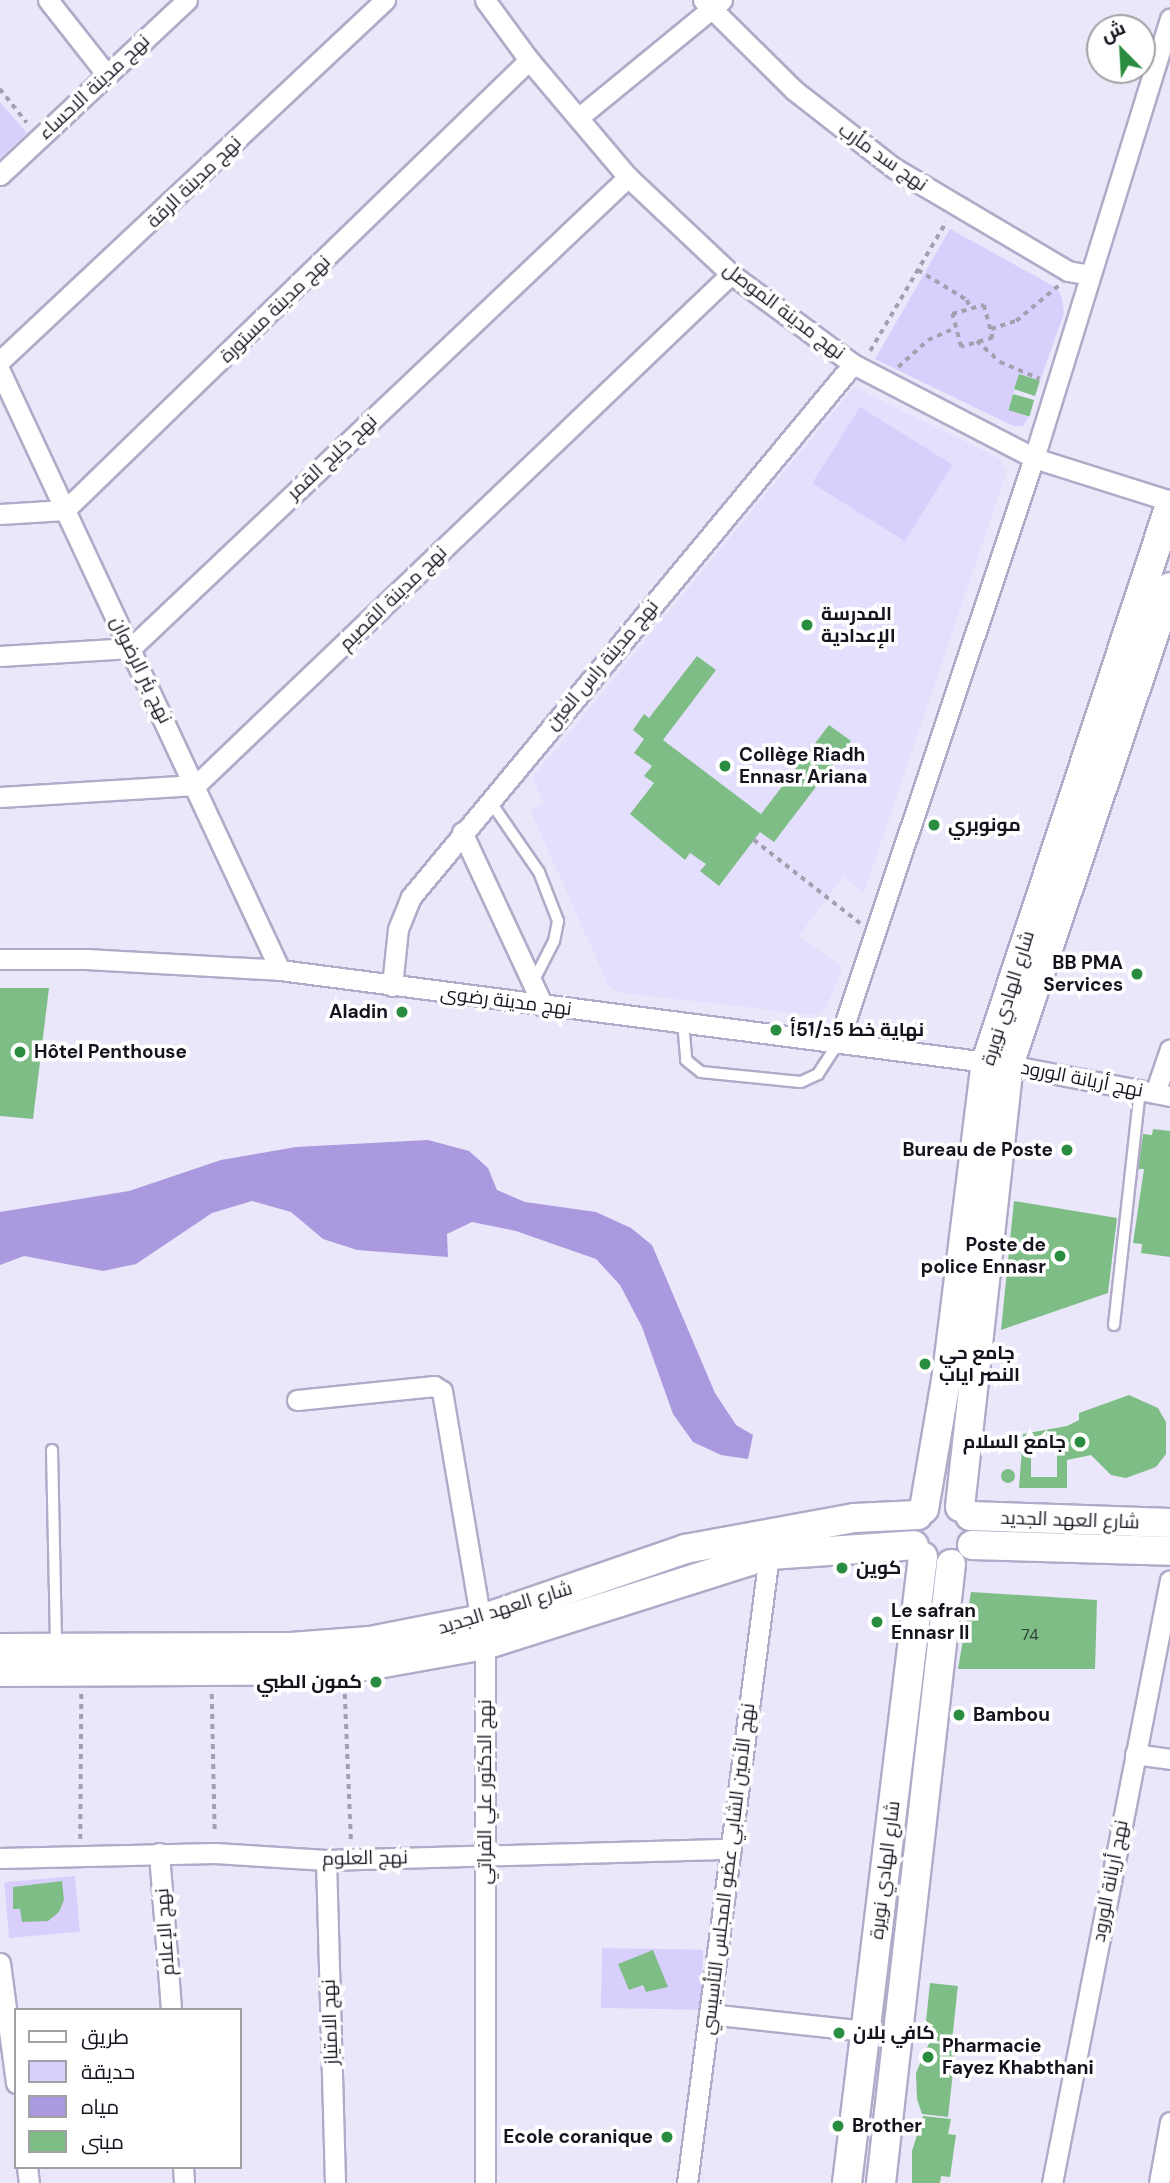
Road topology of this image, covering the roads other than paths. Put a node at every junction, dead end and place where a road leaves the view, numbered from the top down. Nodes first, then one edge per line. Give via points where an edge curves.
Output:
1 (48, 0) edge
2 (187, 0) edge
3 (384, 0) edge
4 (485, 0) edge
5 (712, 4) edge
6 (1170, 19) edge
7 (529, 60) junction
8 (107, 75) junction
9 (578, 118) junction
10 (0, 175) edge
11 (628, 177) junction
12 (731, 274) junction
13 (1090, 275) junction
14 (0, 361) edge
15 (857, 366) junction
16 (0, 371) edge
17 (1034, 458) junction
18 (1170, 503) edge
19 (65, 510) junction
20 (0, 514) edge
21 (1170, 587) edge
22 (131, 648) junction
23 (0, 656) edge
24 (196, 785) junction
25 (0, 797) edge
26 (489, 799) junction
27 (462, 832) junction
28 (0, 960) edge
29 (280, 970) junction
30 (533, 982) junction
31 (392, 986) junction
32 (543, 1006) junction
33 (683, 1022) junction
34 (838, 1044) junction
35 (1170, 1049) edge
36 (998, 1063) junction
37 (1155, 1093) edge
38 (1114, 1325) dead end
39 (961, 1371) junction
40 (297, 1400) dead end
41 (52, 1450) dead end
42 (921, 1512) junction
43 (965, 1512) junction
44 (1170, 1523) edge
45 (972, 1545) junction
46 (919, 1551) junction
47 (1170, 1551) edge
48 (769, 1555) junction
49 (951, 1564) junction
50 (1170, 1580) edge
51 (483, 1632) junction
52 (0, 1648) edge
53 (56, 1649) junction
54 (0, 1672) edge
55 (1135, 1754) junction
56 (1170, 1759) edge
57 (731, 1849) junction
58 (159, 1853) junction
59 (484, 1854) junction
60 (0, 1858) edge
61 (326, 1860) junction
62 (0, 1963) edge
63 (171, 2008) edge
64 (709, 2014) junction
65 (865, 2031) junction
66 (14, 2069) edge
67 (1170, 2122) edge
68 (335, 2183) edge
69 (485, 2183) edge
70 (687, 2183) edge
71 (847, 2183) edge
72 (881, 2183) edge
73 (1052, 2183) edge
74 (1159, 2183) edge

1 - 8 street
2 - 8 street, نهج مدينة الاحساء
3 - 14 street, نهج مدينة الرقة
4 - 7 street, نهج مدينة الموصل
5 - 9 street
5 - 13 street, نهج سد مأرب via 794,90 857,141 954,206 1068,271
6 - 13 street
7 - 9 street, نهج مدينة الموصل
7 - 19 street, نهج مدينة مستورة
8 - 10 street, نهج مدينة الاحساء
9 - 11 street, نهج مدينة الموصل
11 - 12 street, نهج مدينة الموصل
11 - 22 street, نهج خليج القمر
12 - 15 street, نهج مدينة الموصل
12 - 24 street, نهج مدينة القصيم
13 - 17 street
15 - 17 street, نهج مدينة الموصل
15 - 26 street, نهج مدينة راس العين
16 - 19 street, نهج بئر الرضوان
17 - 18 street, نهج مدينة الموصل
17 - 34 street
18 - 36 main road, شارع الهادي نويرة
19 - 20 street
19 - 22 street, نهج بئر الرضوان
21 - 36 main road, شارع الهادي نويرة
22 - 23 street
22 - 24 street, نهج بئر الرضوان
24 - 25 street
24 - 29 street, نهج بئر الرضوان
26 - 27 street, نهج مدينة راس العين
26 - 30 lane via 539,872 558,922
27 - 30 street
27 - 31 street, نهج مدينة راس العين via 404,911
28 - 29 street, نهج مدينة رضوى via 86,959
29 - 31 street, نهج مدينة رضوى
30 - 32 street
31 - 32 street, نهج مدينة رضوى
32 - 33 street, نهج مدينة رضوى
33 - 34 street, نهج مدينة رضوى
33 - 34 lane via 686,1060 701,1072 801,1082 818,1074
34 - 36 street, نهج مدينة رضوى
35 - 37 street, نهج أريانة الورود
36 - 37 street, نهج أريانة الورود
36 - 39 main road, شارع الهادي نويرة
37 - 38 lane
39 - 42 main road, شارع الهادي نويرة
39 - 43 main road, شارع الهادي نويرة
40 - 51 street, نهج الدكتور علي الفراتي via 434,1386 442,1391
41 - 53 lane
42 - 43 main road via 939,1503
42 - 46 main road via 912,1530
42 - 51 main road, شارع العهد الجديد via 855,1518 685,1549
43 - 44 main road, شارع العهد الجديد
43 - 45 main road
45 - 47 main road, شارع العهد الجديد
45 - 49 main road
46 - 48 main road, شارع العهد الجديد
46 - 49 main road
46 - 65 main road, شارع الهادي نويرة
48 - 51 main road, شارع العهد الجديد
48 - 57 street, نهج الأمين الشابي عضو المجلس التأسيسي
49 - 72 main road, شارع الهادي نويرة
50 - 55 street, نهج أريانة الورود
51 - 53 main road, شارع العهد الجديد via 424,1633 328,1646
51 - 54 main road, شارع العهد الجديد via 344,1670
51 - 59 street, نهج الدكتور علي الفراتي
52 - 53 main road, شارع العهد الجديد
55 - 56 street
55 - 73 street, نهج أريانة الورود
57 - 59 street, نهج العلوم
57 - 64 street, نهج الأمين الشابي عضو المجلس التأسيسي
58 - 60 street, نهج العلوم
58 - 61 street, نهج العلوم
58 - 63 street, نهج الإعلام
59 - 61 street, نهج العلوم
59 - 69 street, نهج الدكتور علي الفراتي
61 - 68 street, نهج الامتياز
62 - 66 street
64 - 65 street
64 - 70 street, نهج الأمين الشابي عضو المجلس التأسيسي
65 - 71 main road, شارع الهادي نويرة
67 - 74 street

